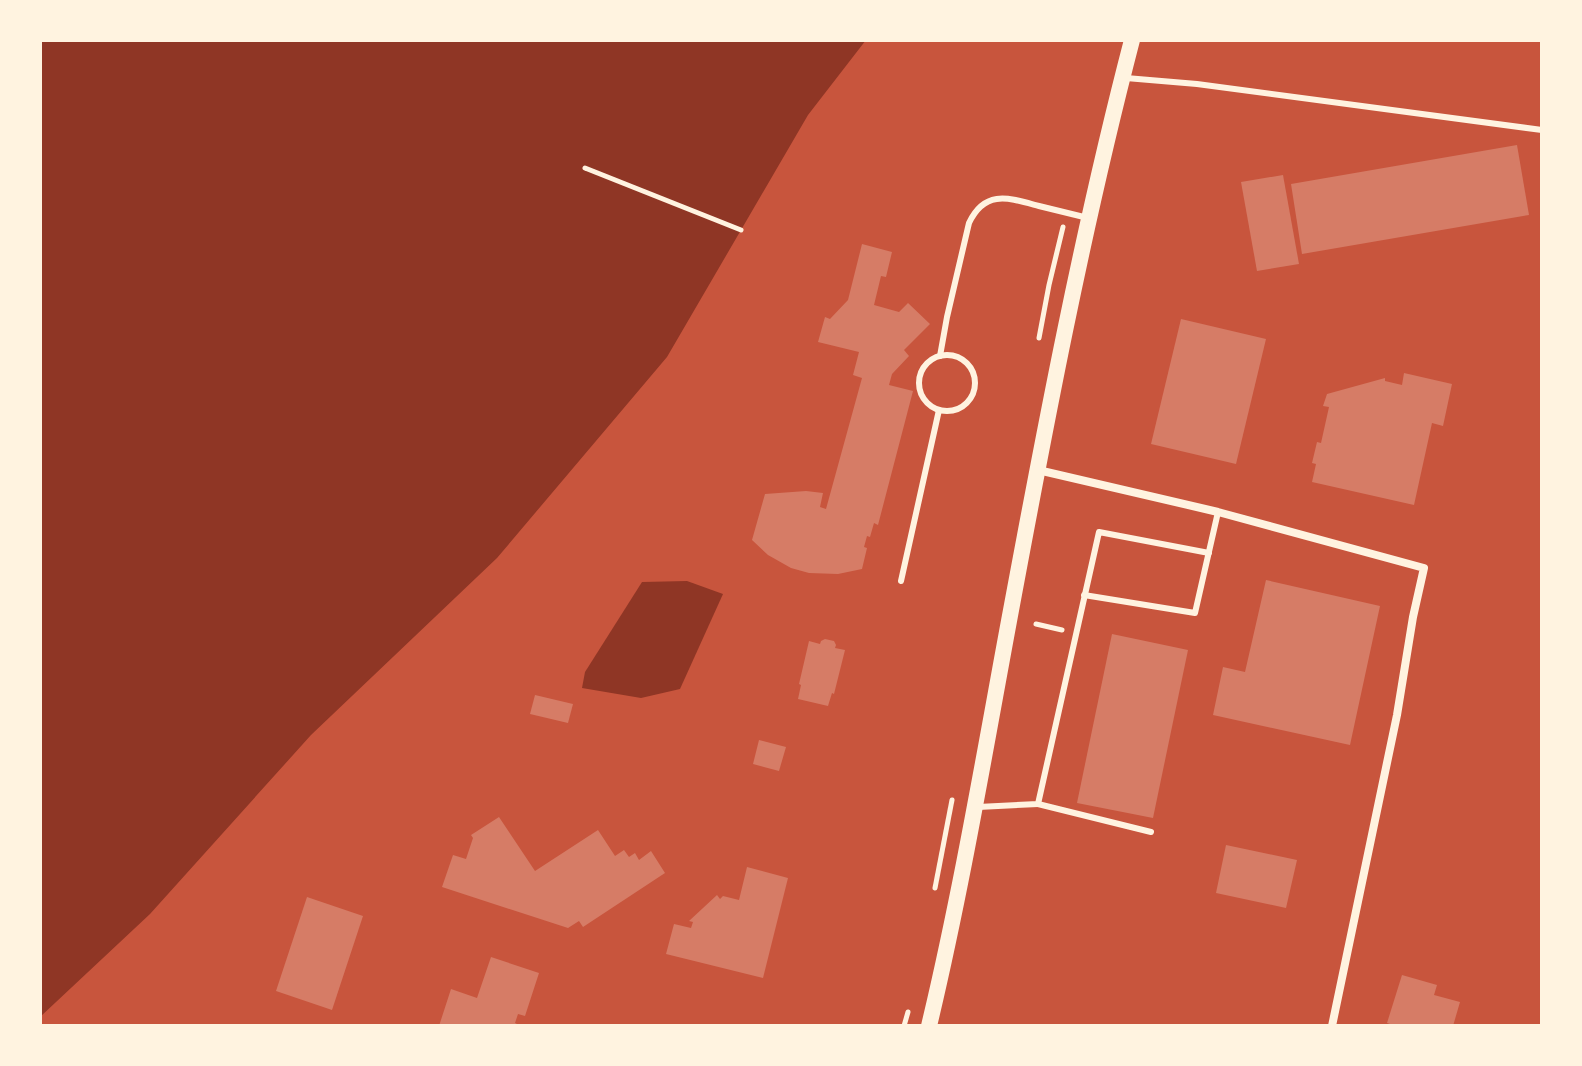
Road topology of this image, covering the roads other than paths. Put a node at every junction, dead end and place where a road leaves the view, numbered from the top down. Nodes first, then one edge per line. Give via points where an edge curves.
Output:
1 (1132, 40) edge
2 (1122, 78) junction
3 (1542, 130) edge
4 (1088, 218) junction
5 (940, 356) junction
6 (939, 410) junction
7 (1038, 470) junction
8 (1218, 512) junction
9 (1209, 553) junction
10 (901, 581) dead end
11 (1084, 595) junction
12 (1038, 804) junction
13 (975, 807) junction
14 (1151, 832) dead end
15 (929, 1026) edge
16 (1332, 1026) edge

1 - 2 main road
2 - 3 lane
2 - 4 main road
4 - 5 lane via 1007,197 976,209
4 - 7 main road
5 - 6 lane via 925,366 919,383 924,400
5 - 6 lane via 966,362 975,379 966,404
6 - 10 lane
7 - 8 street
7 - 13 main road
8 - 9 lane
8 - 16 street via 1424,568
9 - 11 lane via 1195,613
9 - 11 lane via 1099,532
11 - 12 lane
12 - 13 lane
12 - 14 lane
13 - 15 main road

